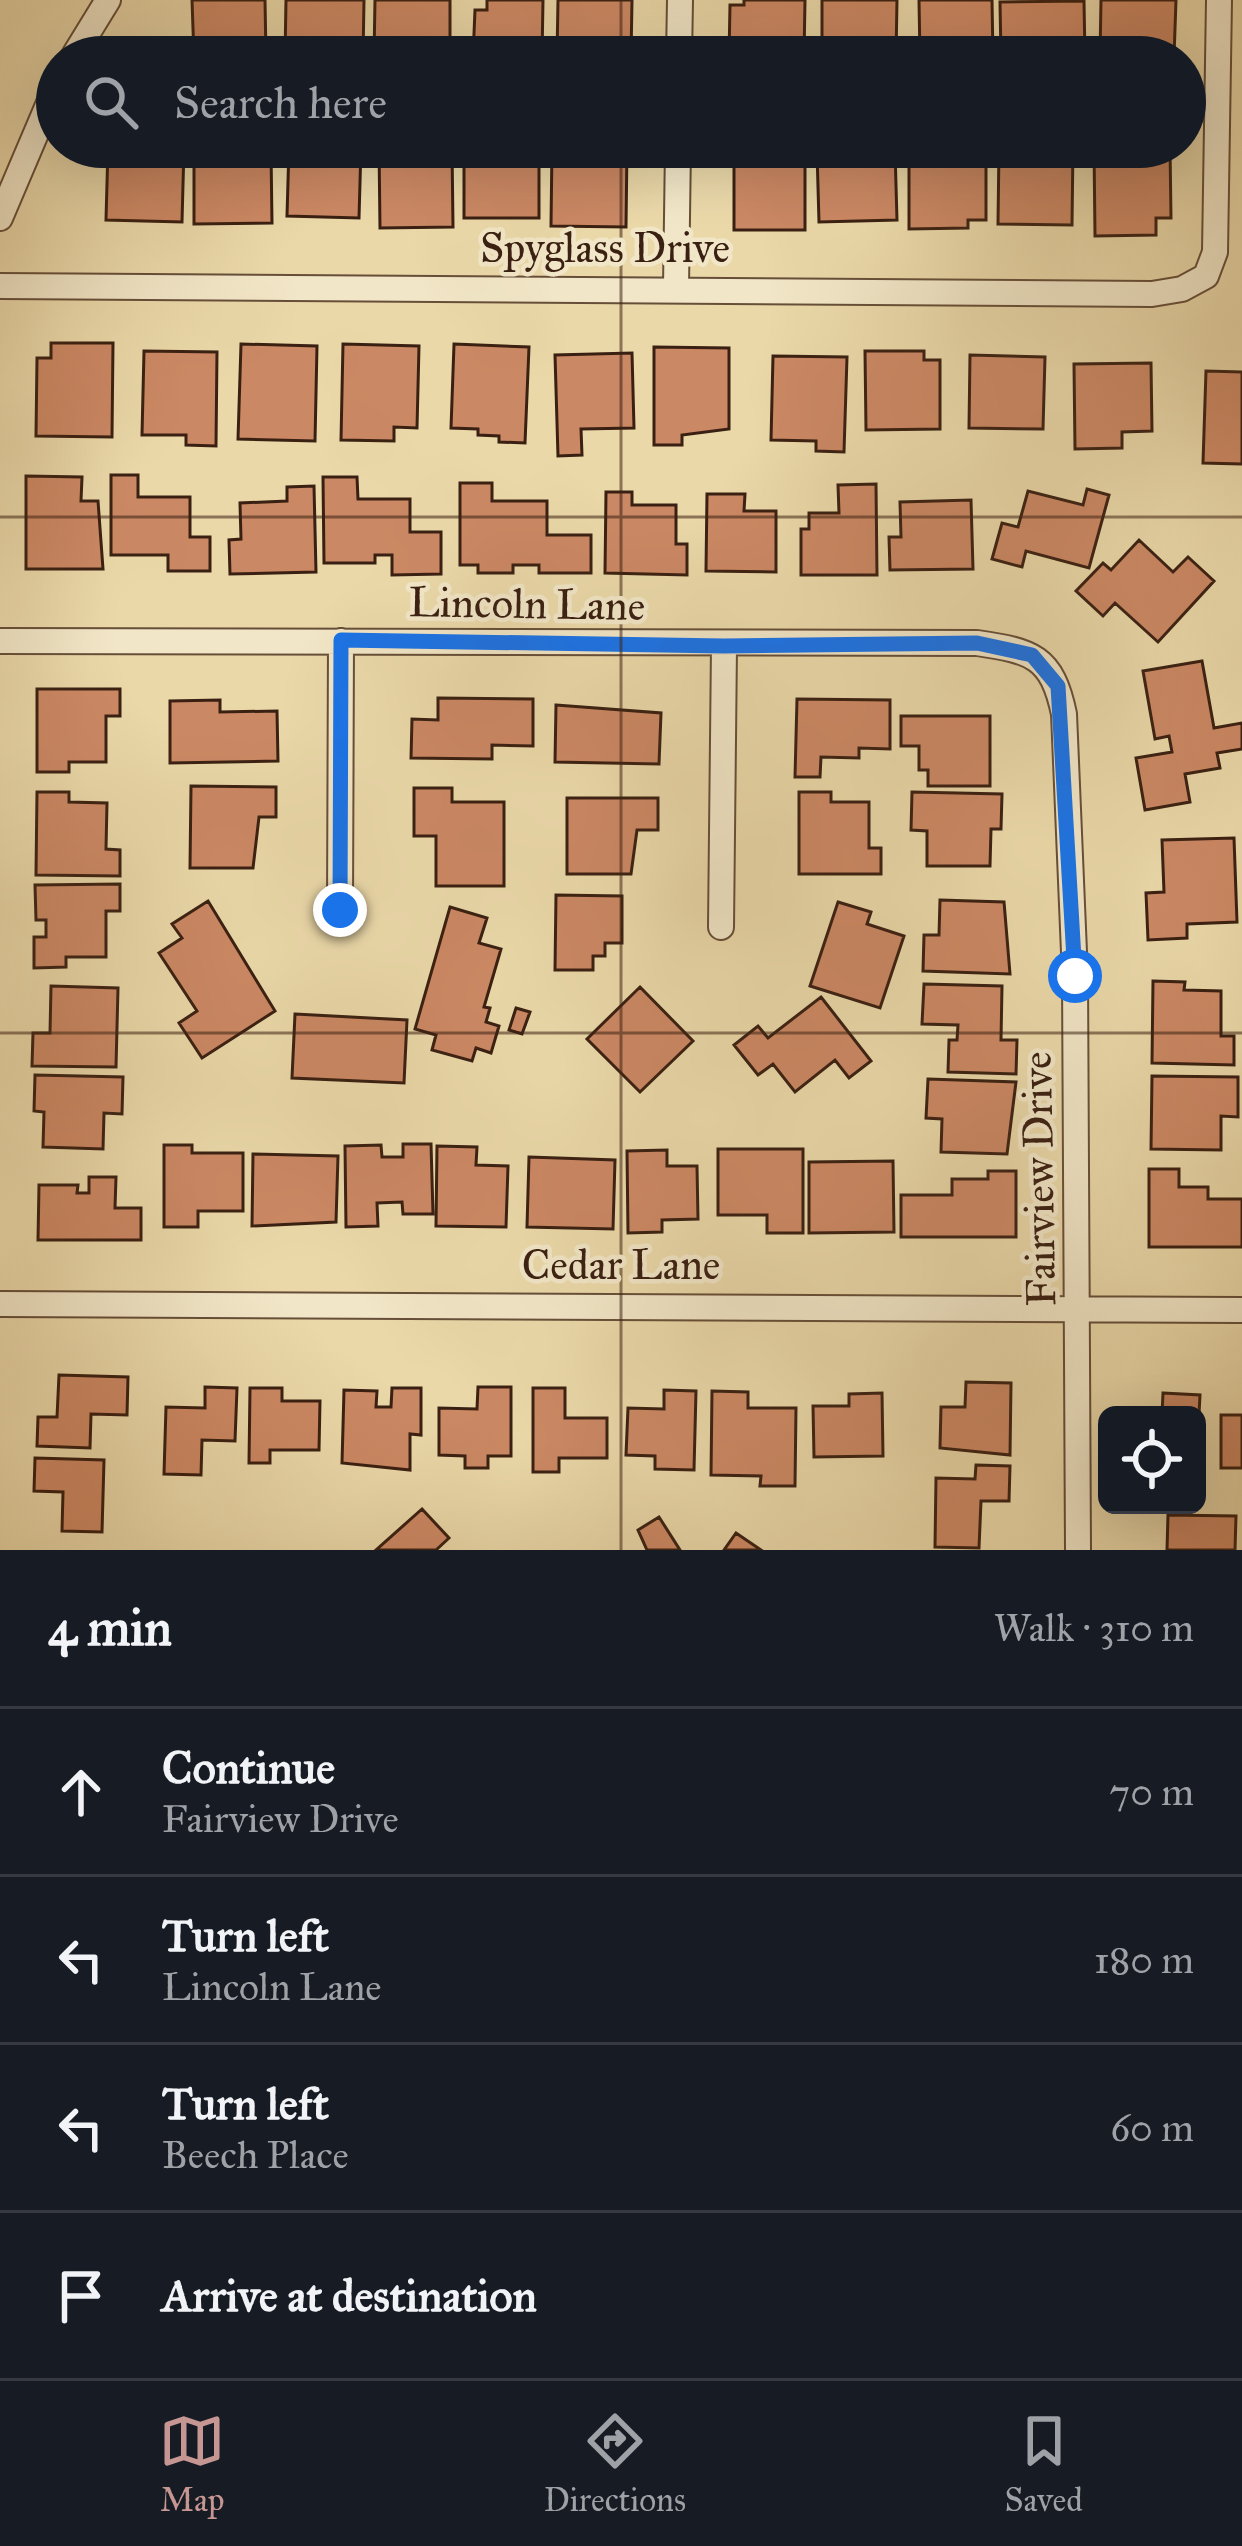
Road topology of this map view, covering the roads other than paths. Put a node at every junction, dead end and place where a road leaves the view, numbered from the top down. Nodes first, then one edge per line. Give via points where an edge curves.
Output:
1 (108, 0) edge
2 (680, 0) edge
3 (1219, 0) edge
4 (86, 36) edge
5 (679, 36) edge
6 (36, 133) edge
7 (678, 168) edge
8 (0, 218) edge
9 (0, 286) edge
10 (676, 287) junction
11 (341, 640) junction
12 (0, 641) edge
13 (724, 646) junction
14 (1047, 667) joint
15 (340, 910) dead end
16 (722, 927) dead end
17 (0, 1304) edge
18 (1081, 1305) junction
19 (1242, 1310) edge
20 (1078, 1550) edge

1 - 4 street
2 - 5 street
3 - 10 street, Spyglass Drive via 1218,221 1206,276 1182,289
6 - 8 street
7 - 10 street
9 - 10 street, Spyglass Drive
11 - 12 street, Lincoln Lane
11 - 13 street, Lincoln Lane
11 - 15 street
13 - 14 street, Lincoln Lane via 977,643 1017,648
13 - 16 street
14 - 18 street, Fairview Drive via 1064,714
17 - 18 street, Cedar Lane
18 - 19 street, Cedar Lane
18 - 20 street, Fairview Drive

